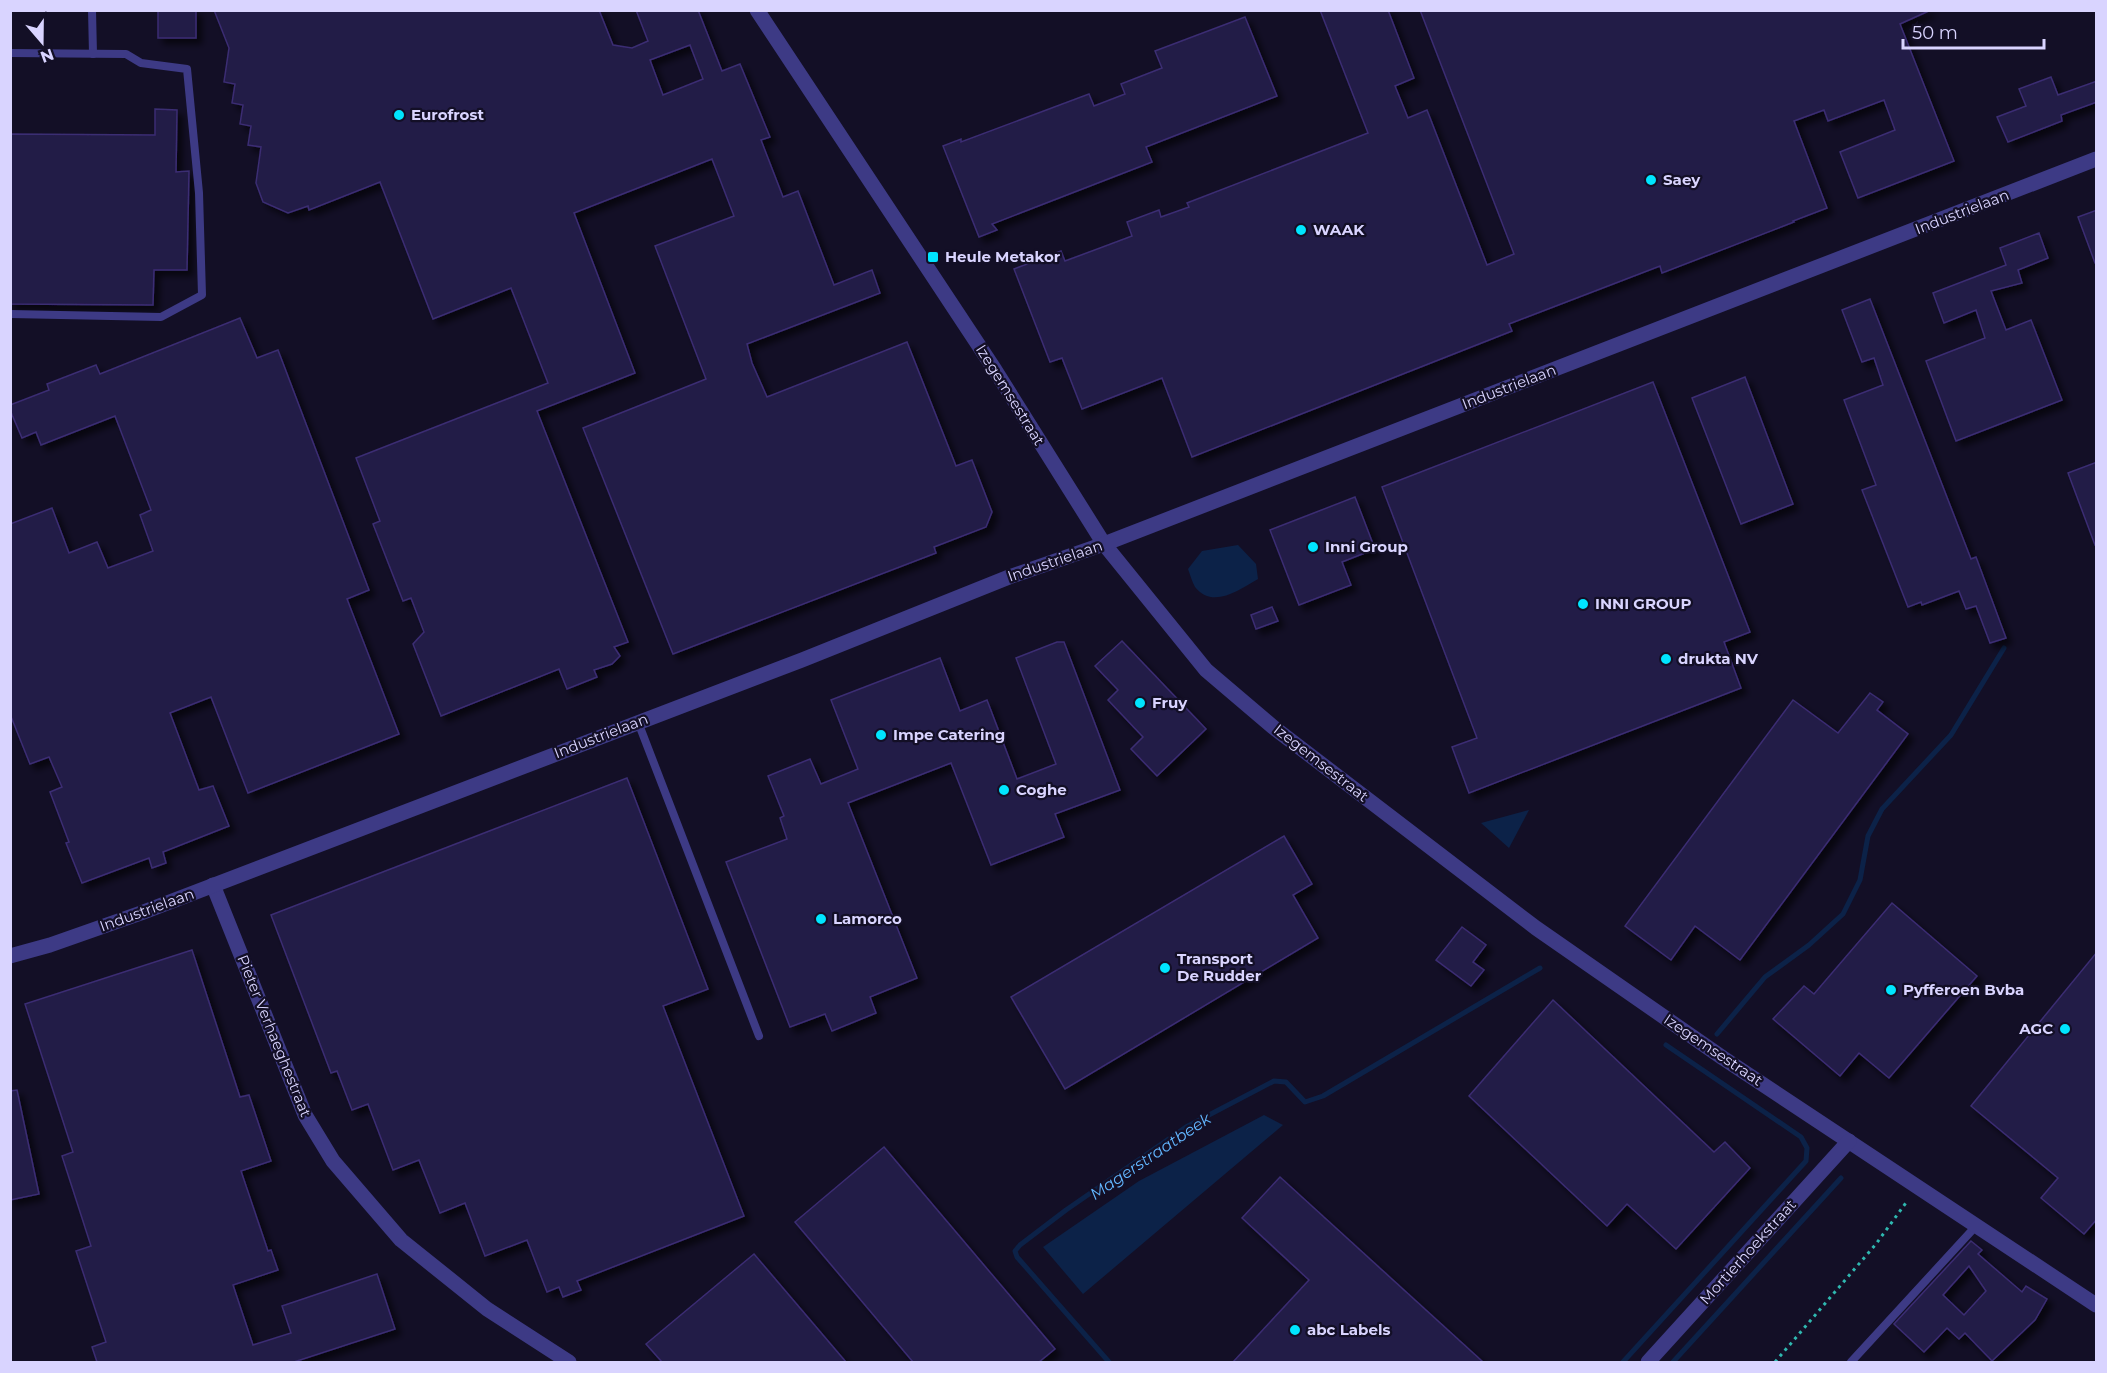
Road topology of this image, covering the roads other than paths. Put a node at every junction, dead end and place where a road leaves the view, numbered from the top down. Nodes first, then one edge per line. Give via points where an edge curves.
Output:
1 (92, 10) edge
2 (757, 10) edge
3 (10, 53) edge
4 (93, 54) junction
5 (2097, 159) edge
6 (10, 314) edge
7 (1104, 544) junction
8 (638, 722) junction
9 (213, 885) junction
10 (10, 956) edge
11 (759, 1036) dead end
12 (1849, 1141) junction
13 (1976, 1226) junction
14 (2097, 1305) edge
15 (569, 1362) edge
16 (1648, 1362) edge
17 (1851, 1362) edge

1 - 4 lane
2 - 7 street, Izegemsestraat via 995,370
3 - 4 lane
4 - 6 lane via 126,54 141,63 186,69 199,193 202,295 161,317
5 - 7 street, Industrielaan
7 - 8 street, Industrielaan via 1009,577
7 - 12 street, Izegemsestraat via 1206,670 1273,727 1536,928
8 - 9 street, Industrielaan
8 - 11 lane
9 - 10 street, Industrielaan
9 - 15 street, Pieter Verhaeghestraat via 305,1115 333,1161 401,1240 487,1309
12 - 13 street, Izegemsestraat
12 - 16 street, Mortierhoekstraat
13 - 14 street, Izegemsestraat
13 - 17 lane

